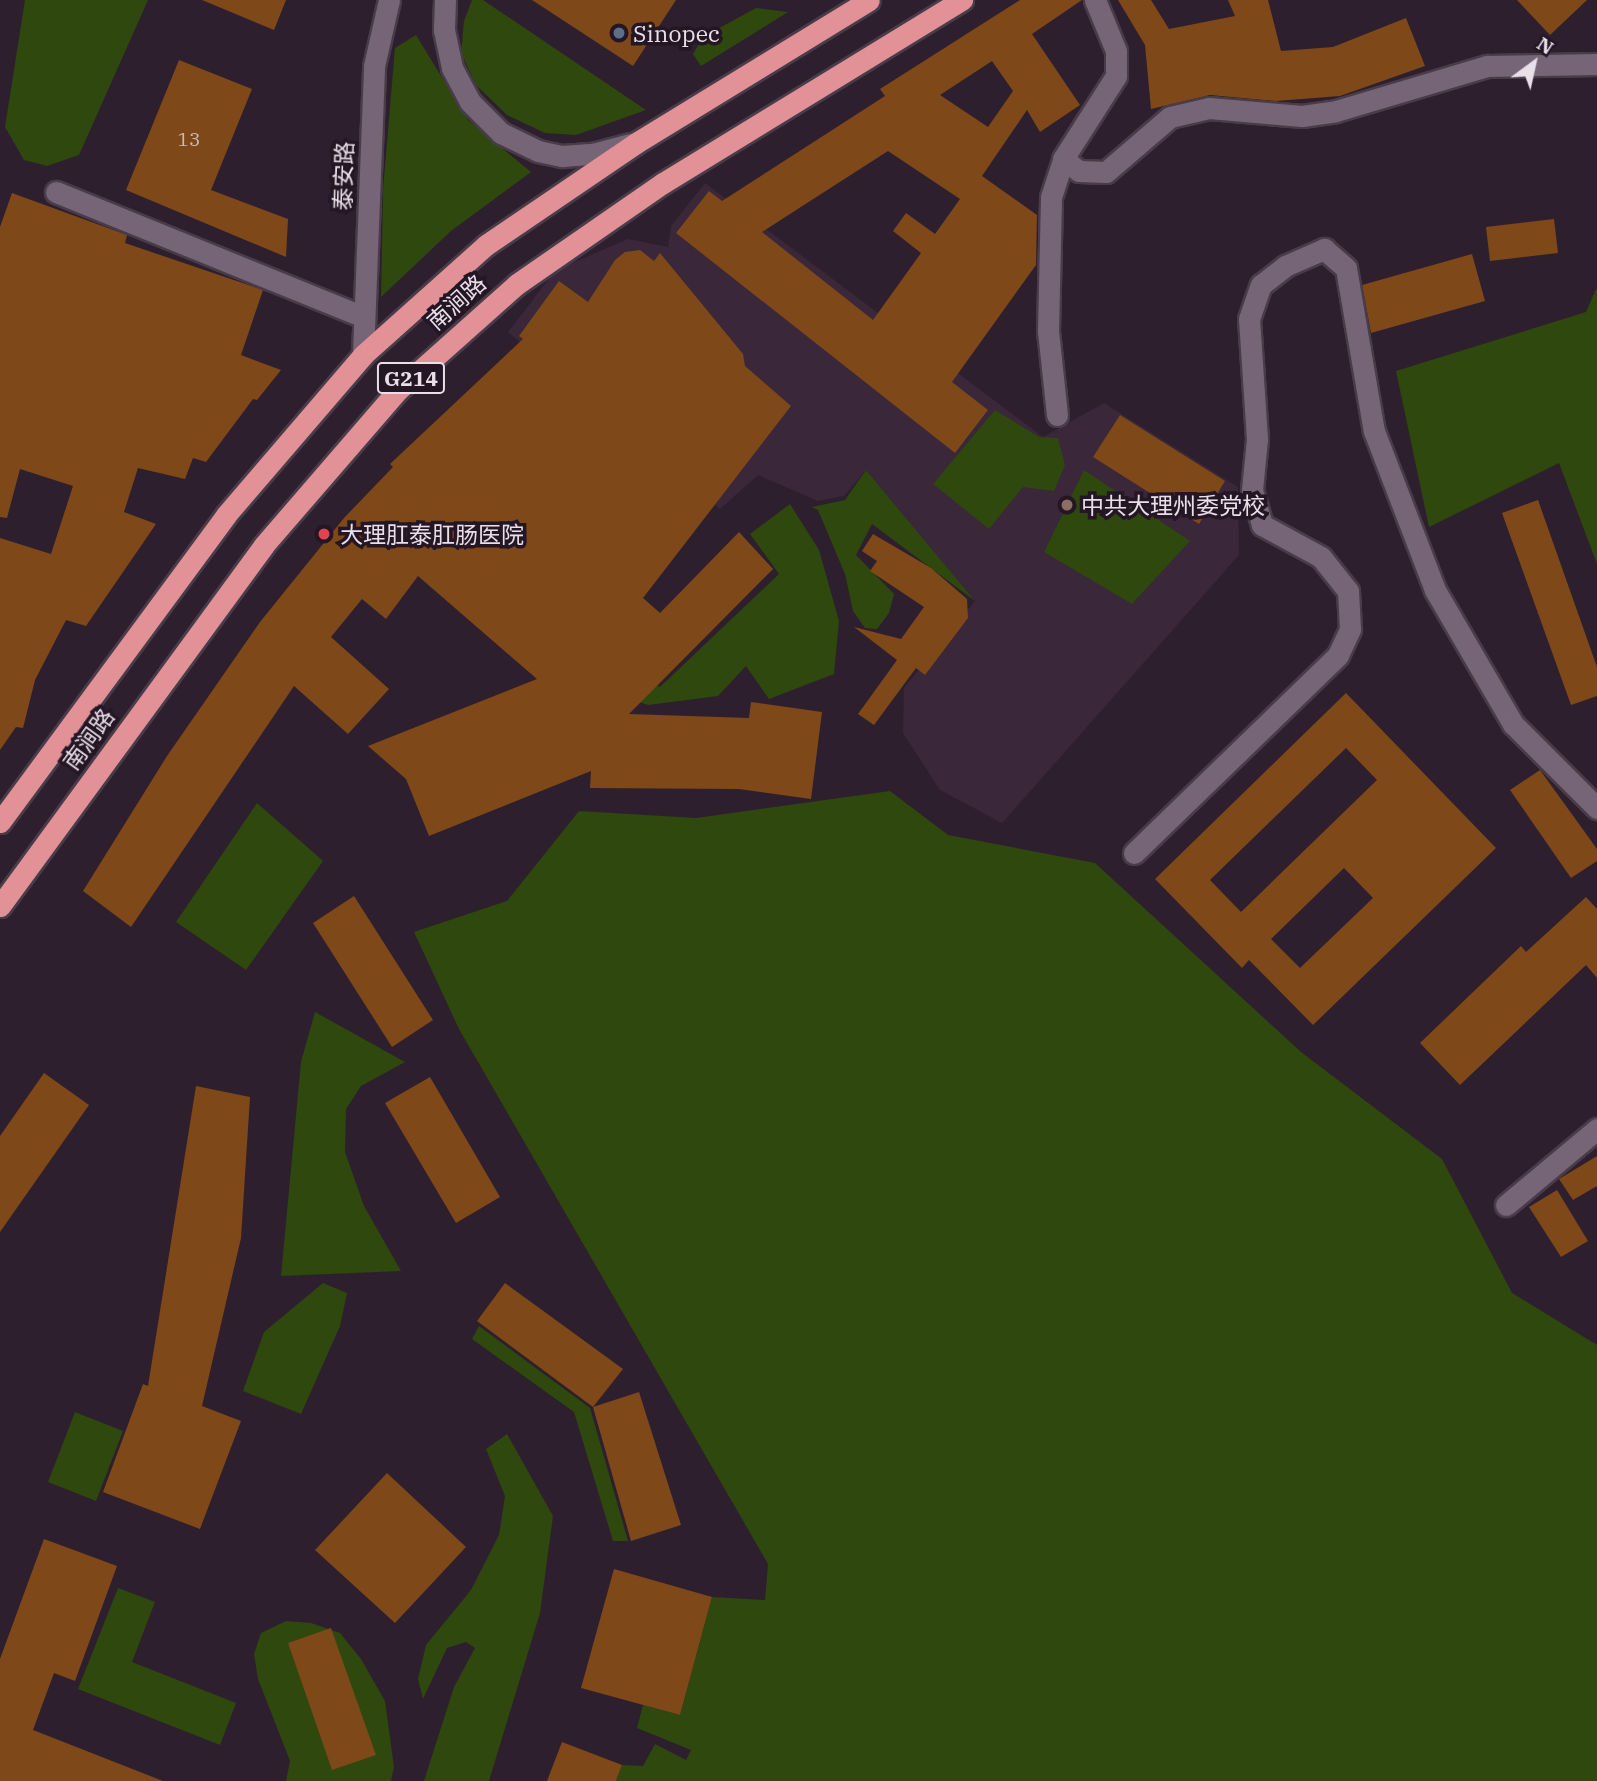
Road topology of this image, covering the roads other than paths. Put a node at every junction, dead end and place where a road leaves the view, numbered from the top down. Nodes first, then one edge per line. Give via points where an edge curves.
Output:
1 (389, 0) edge
2 (445, 0) edge
3 (869, 0) edge
4 (962, 0) edge
5 (1096, 0) edge
6 (1597, 64) edge
7 (636, 143) junction
8 (1063, 159) junction
9 (56, 192) dead end
10 (364, 317) junction
11 (363, 355) junction
12 (1057, 415) dead end
13 (1597, 808) edge
14 (0, 822) edge
15 (1134, 853) dead end
16 (0, 906) edge
17 (1597, 1129) edge
18 (1506, 1205) dead end

1 - 10 street, 泰安路 via 374,66
2 - 7 street via 444,30 452,68 470,102 501,133 538,151 562,156
3 - 7 highway, 南涧路 / G214
4 - 16 highway, 南涧路 / G214 via 663,183 540,268 398,390 264,545
5 - 8 street via 1116,51 1116,76
6 - 8 street via 1486,66 1336,111 1302,116 1209,108 1170,117 1106,172 1079,171
7 - 11 highway, 南涧路 / G214 via 486,245
8 - 12 street via 1051,197 1048,331
9 - 10 street
10 - 11 street, 泰安路
11 - 14 highway, 南涧路 / G214 via 226,515
13 - 15 street via 1513,724 1435,590 1374,431 1346,268 1324,249 1285,266 1261,285 1249,318 1257,439 1252,490 1262,525 1321,557 1348,591 1350,629 1338,655
17 - 18 street

